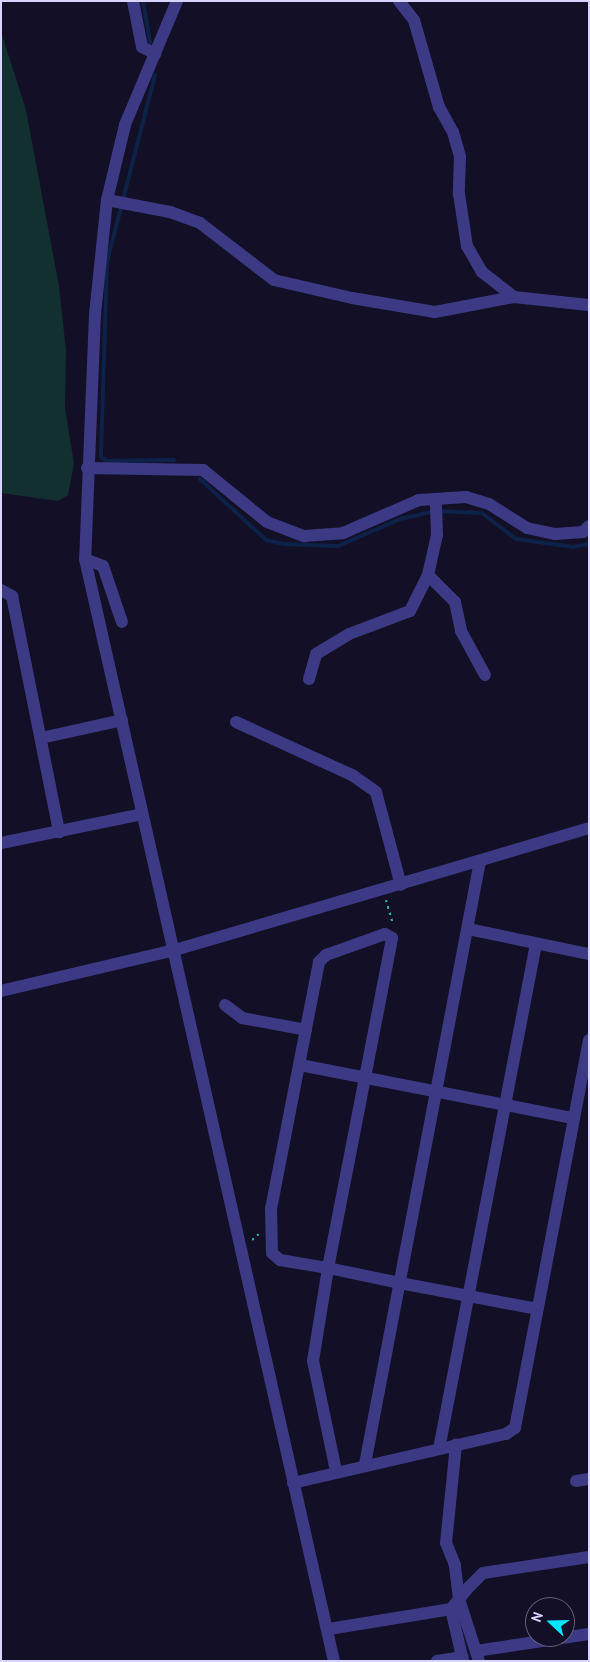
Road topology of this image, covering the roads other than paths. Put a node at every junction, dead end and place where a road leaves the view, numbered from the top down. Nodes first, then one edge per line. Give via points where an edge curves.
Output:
1 (133, 1) edge
2 (177, 1) edge
3 (399, 1) edge
4 (155, 54) junction
5 (110, 201) junction
6 (514, 297) junction
7 (589, 304) edge
8 (87, 468) junction
9 (436, 499) junction
10 (589, 526) edge
11 (85, 559) junction
12 (428, 575) junction
13 (1, 590) edge
14 (122, 622) dead end
15 (485, 675) dead end
16 (309, 679) dead end
17 (122, 720) junction
18 (236, 722) dead end
19 (41, 738) junction
20 (142, 814) junction
21 (589, 828) edge
22 (59, 832) junction
23 (1, 843) edge
24 (480, 861) junction
25 (401, 885) junction
26 (468, 929) junction
27 (536, 944) junction
28 (175, 950) junction
29 (589, 954) edge
30 (1, 991) edge
31 (225, 1005) dead end
32 (306, 1030) junction
33 (589, 1040) edge
34 (300, 1065) junction
35 (367, 1078) junction
36 (436, 1092) junction
37 (505, 1105) junction
38 (573, 1118) junction
39 (328, 1268) junction
40 (400, 1283) junction
41 (469, 1296) junction
42 (538, 1309) junction
43 (456, 1445) junction
44 (439, 1449) junction
45 (365, 1464) junction
46 (336, 1471) junction
47 (589, 1479) edge
48 (576, 1481) dead end
49 (293, 1482) junction
50 (589, 1557) edge
51 (455, 1604) junction
52 (329, 1629) junction
53 (589, 1634) edge
54 (478, 1656) edge
55 (463, 1659) edge
56 (334, 1661) edge
57 (437, 1661) edge

1 - 4 street via 142,47
2 - 4 street
3 - 6 street via 414,20 425,68 460,157 459,194 467,246 482,272
4 - 5 street via 125,125
5 - 6 street via 170,212 200,224 274,280 435,312
5 - 8 street via 95,314
6 - 7 street
8 - 9 street via 203,470 267,522 304,536 344,533 419,500
8 - 11 street
9 - 10 street via 466,497 489,504 527,528 555,534 583,532
9 - 12 street via 437,535
11 - 14 street via 103,566
11 - 17 street
12 - 15 street via 455,602 461,631
12 - 16 street via 410,612 348,634 316,654
13 - 19 street via 12,596
17 - 19 street
17 - 20 street
18 - 25 street via 352,775 376,792
19 - 22 street
20 - 22 street
20 - 28 street
21 - 24 street
22 - 23 street
24 - 25 street
24 - 26 street
25 - 28 street
26 - 27 street
26 - 36 street
27 - 29 street
27 - 37 street
28 - 30 street
28 - 49 street
31 - 32 street via 242,1018
32 - 34 street
32 - 35 street via 319,962 326,955 385,934 392,938
33 - 38 street
34 - 35 street
34 - 39 street via 271,1218 272,1253 280,1260
35 - 36 street
35 - 39 street
36 - 37 street
36 - 40 street
37 - 38 street
37 - 41 street
38 - 42 street
39 - 40 street
39 - 46 street via 313,1361
40 - 41 street
40 - 45 street
41 - 42 street
41 - 44 street
42 - 43 street via 515,1428
43 - 44 street
43 - 51 street via 446,1543 455,1564
44 - 45 street
45 - 46 street
46 - 49 street
47 - 48 street
49 - 52 street
50 - 51 street via 483,1574
51 - 52 street
51 - 54 street
51 - 55 street
52 - 56 street
53 - 54 street
55 - 57 street

